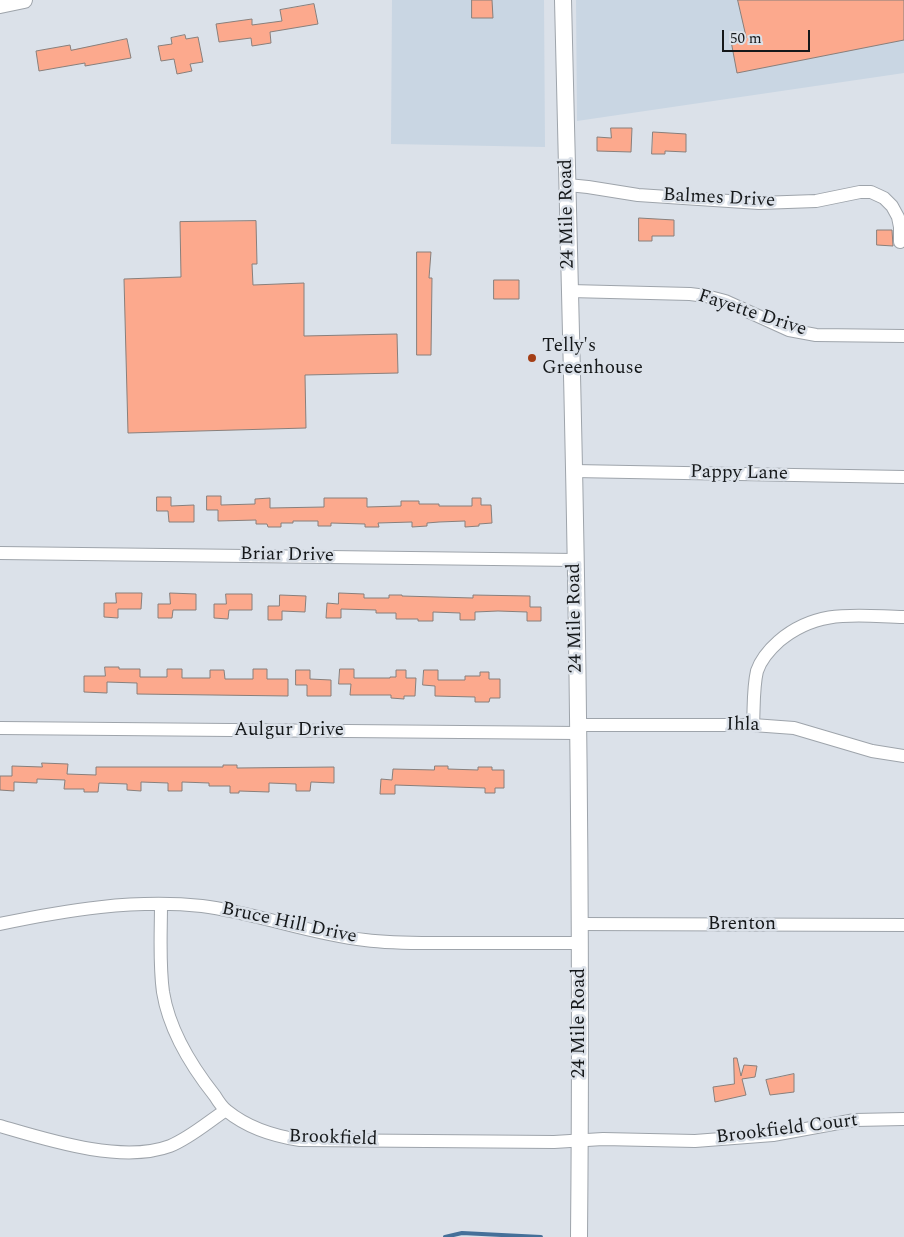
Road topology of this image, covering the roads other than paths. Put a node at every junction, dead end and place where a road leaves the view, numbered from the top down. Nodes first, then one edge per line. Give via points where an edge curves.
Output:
1 (24, 0) edge
2 (563, 0) edge
3 (0, 4) edge
4 (568, 185) junction
5 (900, 242) dead end
6 (570, 291) junction
7 (904, 336) edge
8 (574, 472) junction
9 (904, 477) edge
10 (0, 553) edge
11 (575, 560) junction
12 (904, 616) edge
13 (753, 725) junction
14 (0, 728) edge
15 (577, 729) junction
16 (904, 756) edge
17 (161, 904) junction
18 (0, 924) edge
19 (580, 924) junction
20 (904, 926) edge
21 (580, 943) junction
22 (226, 1110) junction
23 (904, 1119) edge
24 (0, 1126) edge
25 (580, 1140) junction
26 (579, 1237) edge

1 - 3 street
2 - 4 street, 24 Mile Road
4 - 5 street, Balmes Drive via 759,203 816,201 871,192 884,198 895,211
4 - 6 street, 24 Mile Road
6 - 7 street, Fayette Drive via 706,296 788,330 816,335
6 - 8 street, 24 Mile Road
8 - 9 street, Pappy Lane
8 - 11 street, 24 Mile Road
10 - 11 street, Briar Drive
11 - 15 street, 24 Mile Road
12 - 13 street via 826,617 787,634 765,655 758,671
13 - 15 street, Ihla
13 - 16 street, Ihla via 794,728 872,751
14 - 15 street, Aulgur Drive
15 - 19 street, 24 Mile Road
17 - 18 street, Bruce Hill Drive via 104,906
17 - 21 street, Bruce Hill Drive via 202,906 385,943
17 - 22 street, Brookfield via 162,977 166,1008 192,1063
19 - 20 street, Brenton
19 - 21 street, 24 Mile Road
21 - 25 street, 24 Mile Road
22 - 24 street via 182,1140 145,1152 66,1145
22 - 25 street, Brookfield via 259,1130 300,1140
23 - 25 street, Brookfield Court via 845,1121 780,1134 725,1140
25 - 26 street, 24 Mile Road

